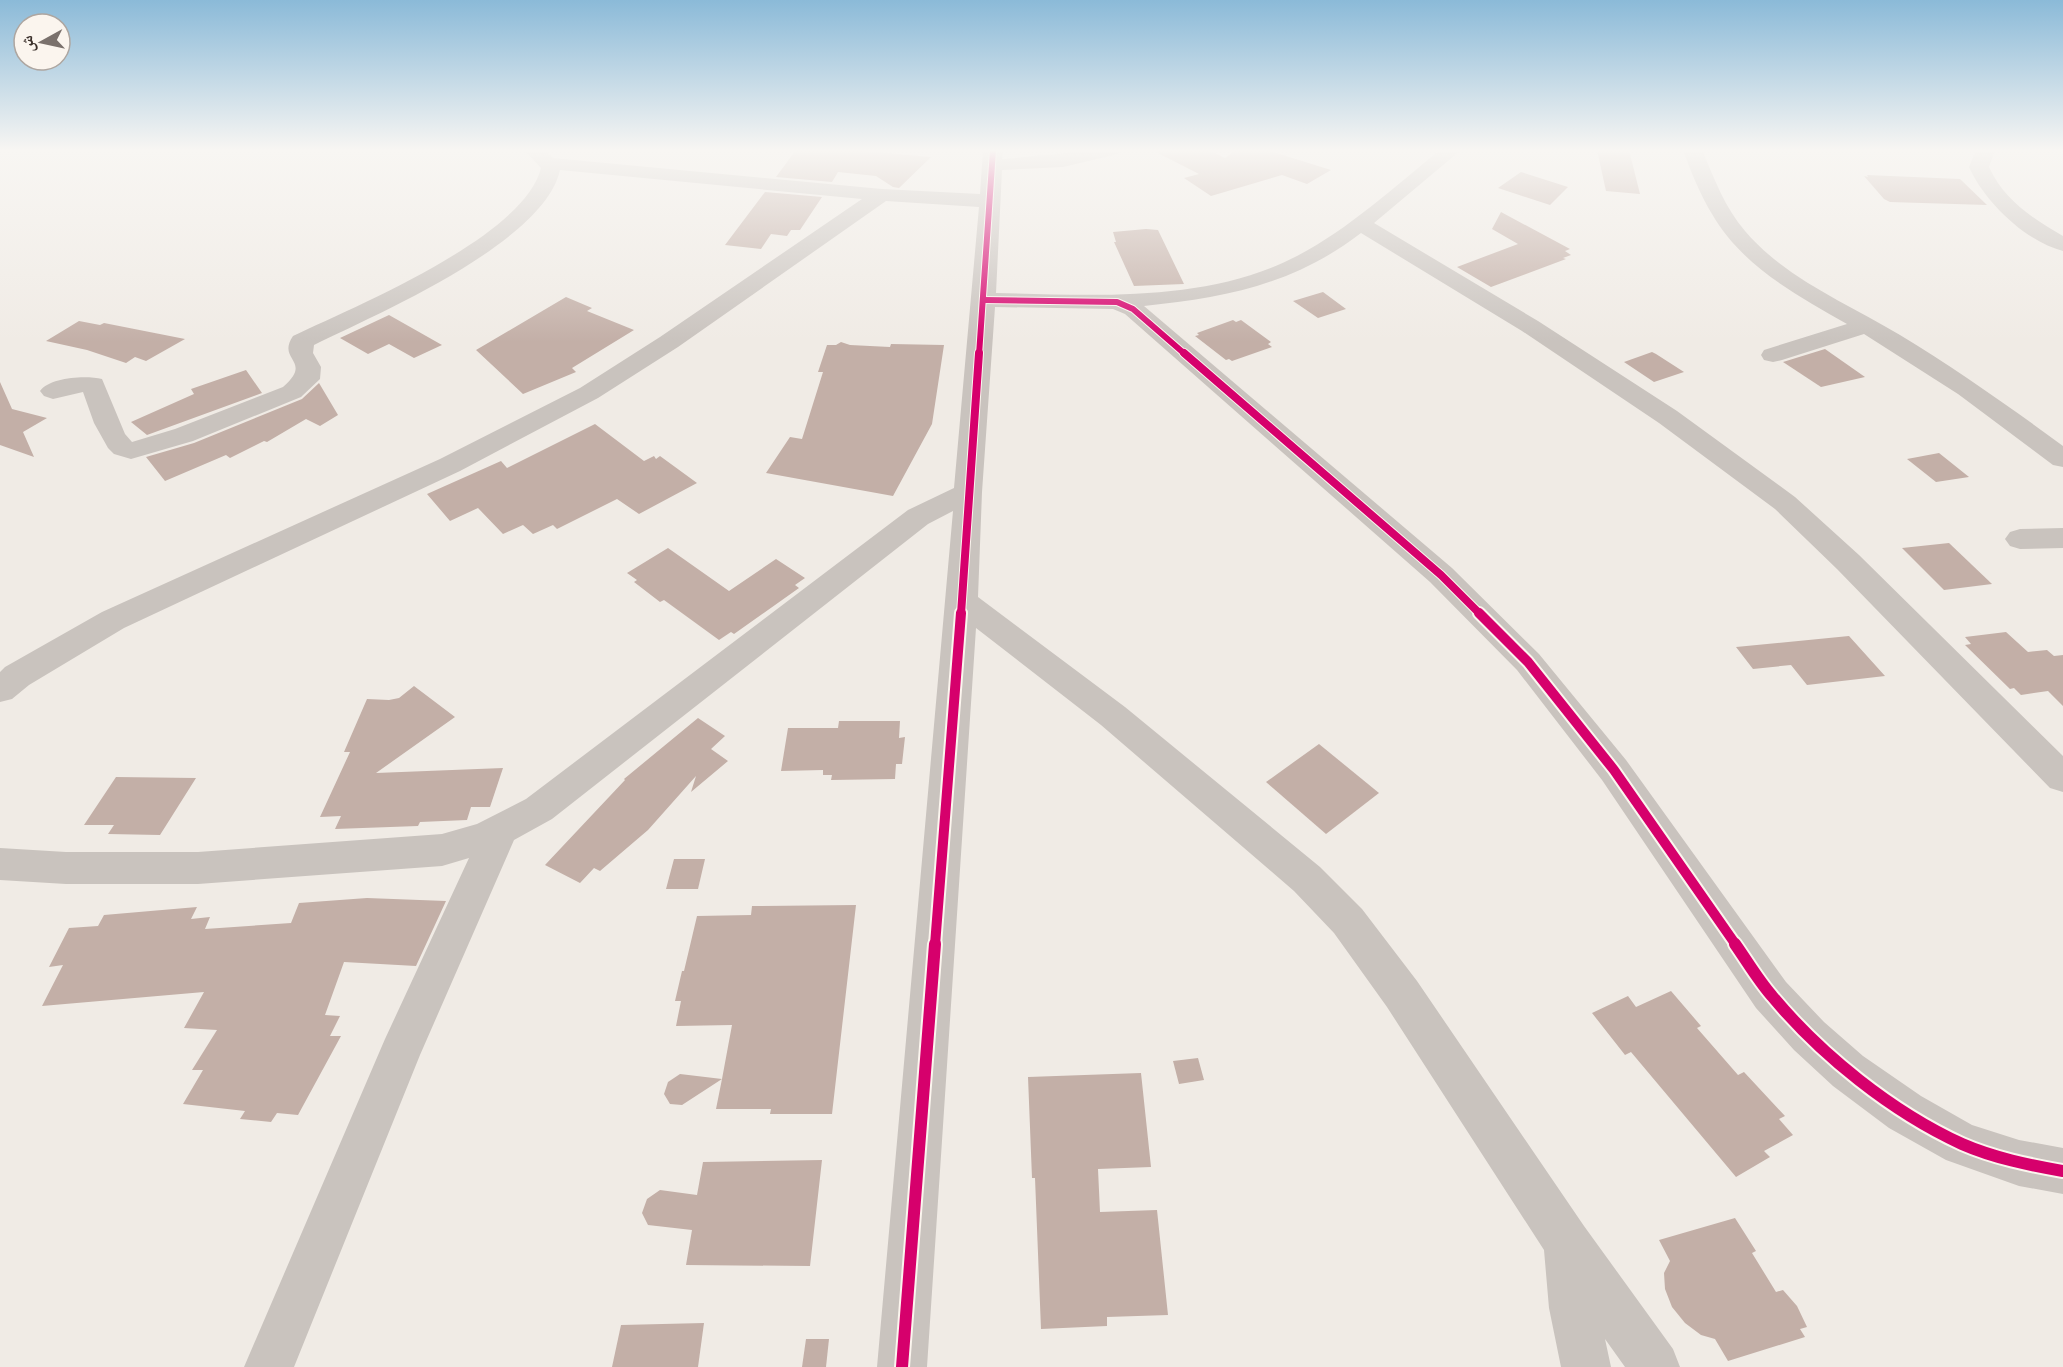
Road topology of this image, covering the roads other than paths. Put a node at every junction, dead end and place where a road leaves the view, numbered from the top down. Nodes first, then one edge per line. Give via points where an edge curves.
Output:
1 (523, 214) edge
2 (855, 214) edge
3 (989, 214) edge
4 (1373, 214) edge
5 (1722, 214) edge
6 (2017, 214) edge
7 (1360, 224) junction
8 (2063, 245) edge
9 (984, 300) junction
10 (1118, 302) junction
11 (1867, 325) junction
12 (1773, 355) dead end
13 (52, 391) dead end
14 (2063, 459) edge
15 (968, 492) junction
16 (2020, 538) dead end
17 (2063, 538) edge
18 (963, 602) junction
19 (0, 690) edge
20 (2063, 778) edge
21 (500, 831) junction
22 (0, 864) edge
23 (2063, 1171) edge
24 (1567, 1243) junction
25 (269, 1367) edge
26 (902, 1367) edge
27 (1586, 1367) edge
28 (1655, 1367) edge

1 - 13 street via 419,285 302,341 301,353 309,367 307,379 292,392 183,435 125,450 103,415 93,384
2 - 19 street via 589,393 450,465 113,620
3 - 9 street
4 - 7 street
5 - 11 street via 1778,275
6 - 8 street
7 - 10 street via 1326,250 1261,281 1210,292
7 - 20 street via 1540,332 1668,417 1785,503
9 - 10 street
9 - 15 street
10 - 23 street via 1133,309 1441,575 1527,662 1614,770 1771,995 1809,1036 1848,1071 1905,1112 1962,1144 2019,1163
11 - 12 street
11 - 14 street via 2002,412
15 - 18 street
15 - 21 street via 918,517 539,809
16 - 17 street
18 - 24 street via 1140,738 1307,879 1348,921 1402,994
18 - 26 street
21 - 22 street via 442,850 337,860 198,868
21 - 25 street via 400,1053
24 - 27 street
24 - 28 street

